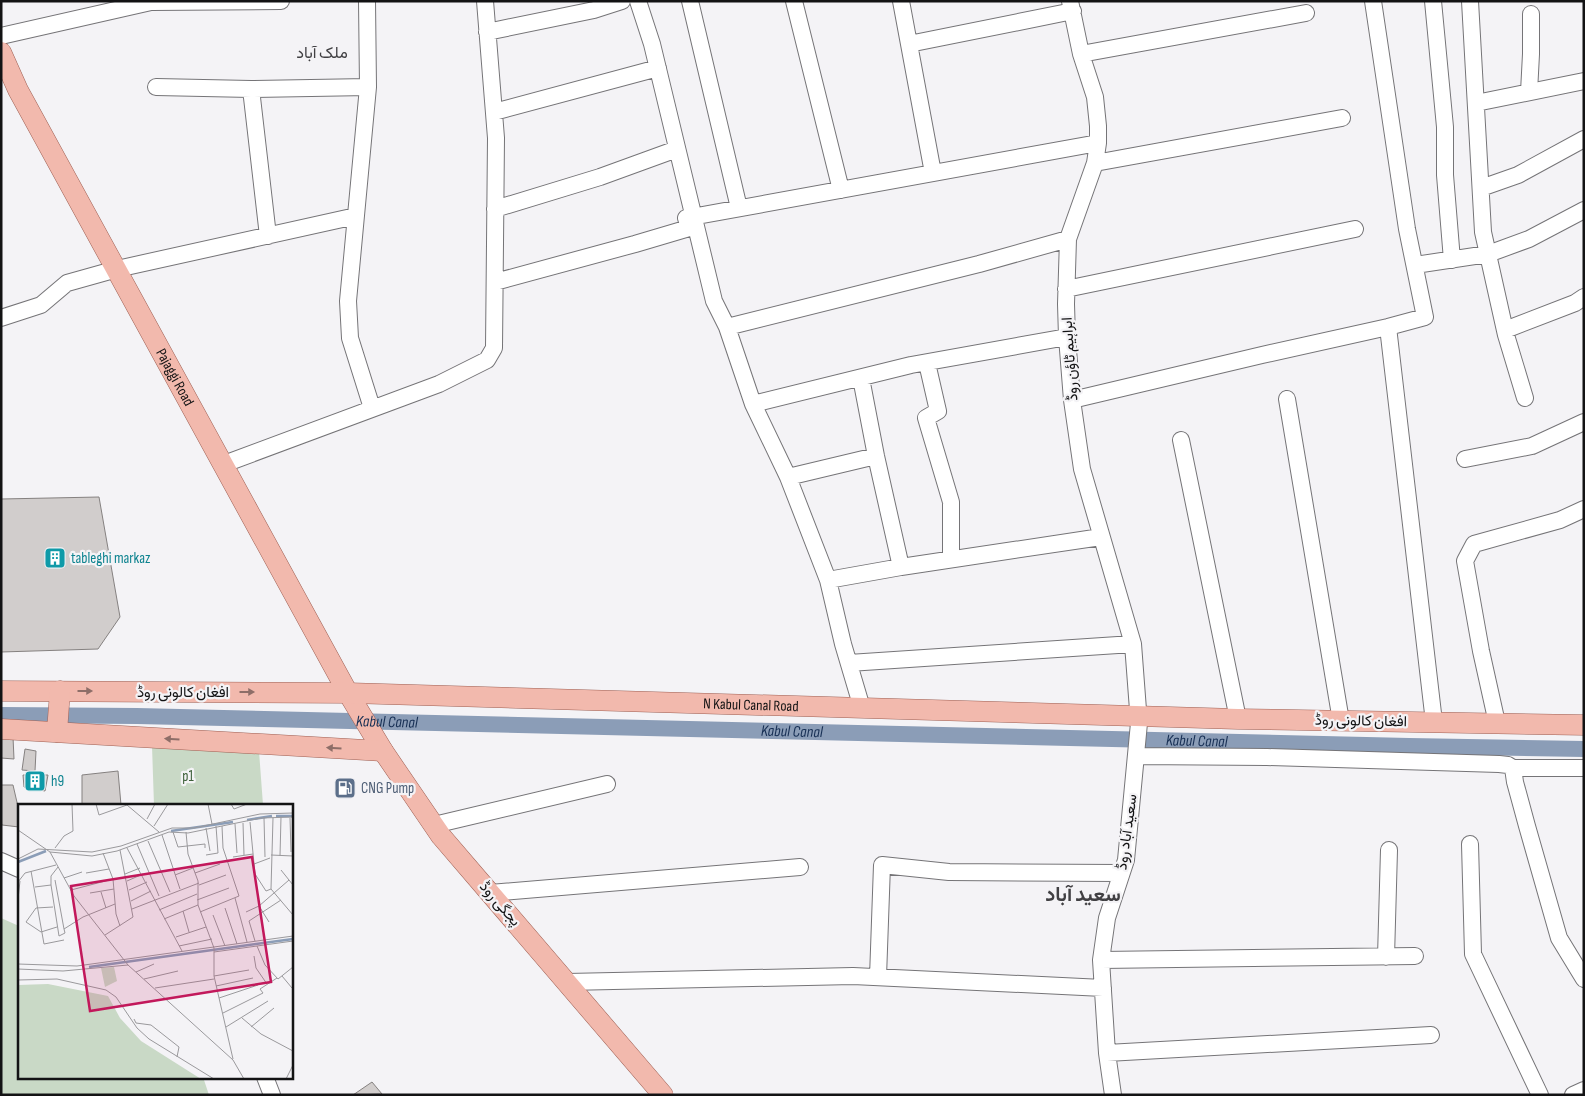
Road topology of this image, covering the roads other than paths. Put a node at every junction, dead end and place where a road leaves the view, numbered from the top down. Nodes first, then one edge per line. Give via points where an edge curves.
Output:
1 (282, 1) edge
2 (367, 1) edge
3 (485, 1) edge
4 (622, 1) edge
5 (638, 1) edge
6 (690, 1) edge
7 (794, 1) edge
8 (901, 1) edge
9 (1373, 1) edge
10 (1433, 1) edge
11 (1470, 1) edge
12 (1072, 6) edge
13 (1306, 12) dead end
14 (1531, 14) dead end
15 (487, 32) junction
16 (1, 36) edge
17 (909, 44) junction
18 (1, 52) edge
19 (1081, 54) junction
20 (658, 68) junction
21 (1584, 81) edge
22 (156, 87) dead end
23 (368, 87) junction
24 (251, 89) junction
25 (1529, 92) junction
26 (1476, 102) junction
27 (494, 112) junction
28 (1342, 118) dead end
29 (1584, 139) edge
30 (1098, 143) junction
31 (677, 149) junction
32 (1095, 163) junction
33 (933, 173) junction
34 (1480, 188) junction
35 (841, 190) junction
36 (495, 208) junction
37 (739, 208) junction
38 (1584, 210) edge
39 (356, 216) junction
40 (694, 216) junction
41 (1355, 230) dead end
42 (268, 236) junction
43 (1068, 239) junction
44 (1488, 254) junction
45 (1452, 260) junction
46 (1415, 265) junction
47 (117, 269) junction
48 (495, 282) junction
49 (1066, 290) junction
50 (1584, 297) edge
51 (1, 318) edge
52 (727, 327) junction
53 (1388, 327) junction
54 (1505, 330) junction
55 (1067, 338) junction
56 (927, 363) junction
57 (861, 378) junction
58 (1525, 398) dead end
59 (1287, 399) dead end
60 (1072, 400) junction
61 (753, 404) junction
62 (372, 408) junction
63 (1583, 424) edge
64 (1181, 440) dead end
65 (876, 456) junction
66 (1465, 459) dead end
67 (224, 464) junction
68 (788, 477) junction
69 (1584, 509) edge
70 (1101, 538) junction
71 (951, 560) junction
72 (901, 567) junction
73 (828, 580) junction
74 (1133, 644) junction
75 (849, 663) junction
76 (1, 691) edge
77 (60, 695) junction
78 (354, 695) junction
79 (862, 708) junction
80 (1139, 719) junction
81 (1238, 719) junction
82 (1341, 721) junction
83 (1434, 722) junction
84 (1497, 723) junction
85 (1584, 724) edge
86 (58, 726) junction
87 (1, 729) edge
88 (378, 743) junction
89 (1136, 756) junction
90 (1513, 768) junction
91 (1584, 768) edge
92 (606, 784) dead end
93 (434, 825) junction
94 (1470, 844) dead end
95 (1389, 850) dead end
96 (1, 862) edge
97 (800, 867) dead end
98 (18, 869) edge
99 (1121, 873) junction
100 (490, 893) junction
101 (1415, 956) dead end
102 (1386, 957) junction
103 (1101, 960) junction
104 (878, 977) junction
105 (1584, 979) edge
106 (567, 982) junction
107 (1103, 988) junction
108 (1432, 1034) dead end
109 (1107, 1053) junction
110 (265, 1078) edge
111 (1584, 1090) edge
112 (272, 1095) edge
113 (664, 1095) edge
114 (1113, 1095) edge
115 (1540, 1095) edge
116 (1573, 1095) edge

1 - 16 street via 151,2
2 - 23 street
3 - 15 street
4 - 15 street via 594,10
5 - 20 street
6 - 37 street
7 - 35 street
8 - 17 street
9 - 46 street
10 - 45 street via 1445,127 1445,175
11 - 26 street
12 - 17 street
12 - 19 street, ابراہیم ٹاؤن روڈ
13 - 19 street
14 - 25 street
15 - 27 street
17 - 33 street
18 - 47 main road, Pajaggi Road via 18,90
19 - 30 street, ابراہیم ٹاؤن روڈ via 1095,97
20 - 27 street
20 - 31 street
21 - 25 street
22 - 24 street
23 - 24 street
23 - 39 street
24 - 42 street
25 - 26 street
26 - 34 street
27 - 36 street
28 - 32 street
29 - 34 street via 1518,175
30 - 32 street, ابراہیم ٹاؤن روڈ
30 - 33 street
31 - 36 street via 600,177
31 - 40 street
32 - 43 street, ابراہیم ٹاؤن روڈ
33 - 35 street
34 - 44 street
35 - 37 street
36 - 48 street
37 - 40 street
38 - 44 street via 1529,239
39 - 42 street
39 - 62 street via 348,301 350,338
40 - 48 street via 686,218 689,228
40 - 52 street via 714,301
41 - 49 street
42 - 47 street
43 - 49 street, ابراہیم ٹاؤن روڈ
43 - 52 street
44 - 45 street
44 - 54 street
45 - 46 street
46 - 53 street via 1426,316
47 - 51 street via 67,283 41,305
47 - 67 main road, Pajaggi Road
48 - 62 street via 494,348 487,360 439,384
49 - 55 street, ابراہیم ٹاؤن روڈ
50 - 54 street
52 - 61 street
53 - 60 street
53 - 83 street
54 - 58 street
55 - 56 street
55 - 60 street, ابراہیم ٹاؤن روڈ
56 - 57 street
56 - 71 street via 938,411 926,418 952,502
57 - 61 street
57 - 65 street
59 - 82 street
60 - 70 street, ابراہیم ٹاؤن روڈ via 1082,469
61 - 68 street
62 - 67 street
63 - 66 street via 1532,446
64 - 81 street
65 - 68 street
65 - 72 street
67 - 78 main road, Pajaggi Road
68 - 73 street
69 - 84 street via 1560,520 1474,544 1465,561
70 - 71 street
70 - 74 street, ابراہیم ٹاؤن روڈ
71 - 72 street
72 - 73 street
73 - 75 street
74 - 75 street
74 - 80 street, ابراہیم ٹاؤن روڈ
75 - 79 street
76 - 77 main road, افغان کالونی روڈ
77 -> 78 main road, افغان کالونی روڈ
77 - 86 main road
78 - 79 main road, N Kabul Canal Road
78 - 88 main road, پجگی روڈ
79 - 80 main road, N Kabul Canal Road
80 - 81 main road, افغان کالونی روڈ
80 - 89 street, سعید آباد روڈ
81 - 82 main road, افغان کالونی روڈ
82 - 83 main road, افغان کالونی روڈ
83 - 84 main road, افغان کالونی روڈ
84 - 85 main road, افغان کالونی روڈ
86 - 87 main road
88 -> 86 main road
88 - 93 main road, پجگی روڈ
89 - 90 street via 1499,764
89 - 99 street, سعید آباد روڈ via 1126,860
90 - 91 street
90 - 105 street via 1559,938
92 - 93 street
93 - 100 main road, پجگی روڈ
94 - 115 street via 1473,954
95 - 102 street
96 - 98 street
97 - 100 street
99 - 103 street, سعید آباد روڈ via 1107,918
99 - 104 street via 949,872 882,865
100 - 106 main road, پجگی روڈ
101 - 102 street
102 - 103 street
103 - 107 street, سعید آباد روڈ
104 - 106 street
104 - 107 street
106 - 113 main road, پجگی روڈ
107 - 109 street, سعید آباد روڈ
108 - 109 street
109 - 114 street, سعید آباد روڈ
110 - 112 street
111 - 116 street

